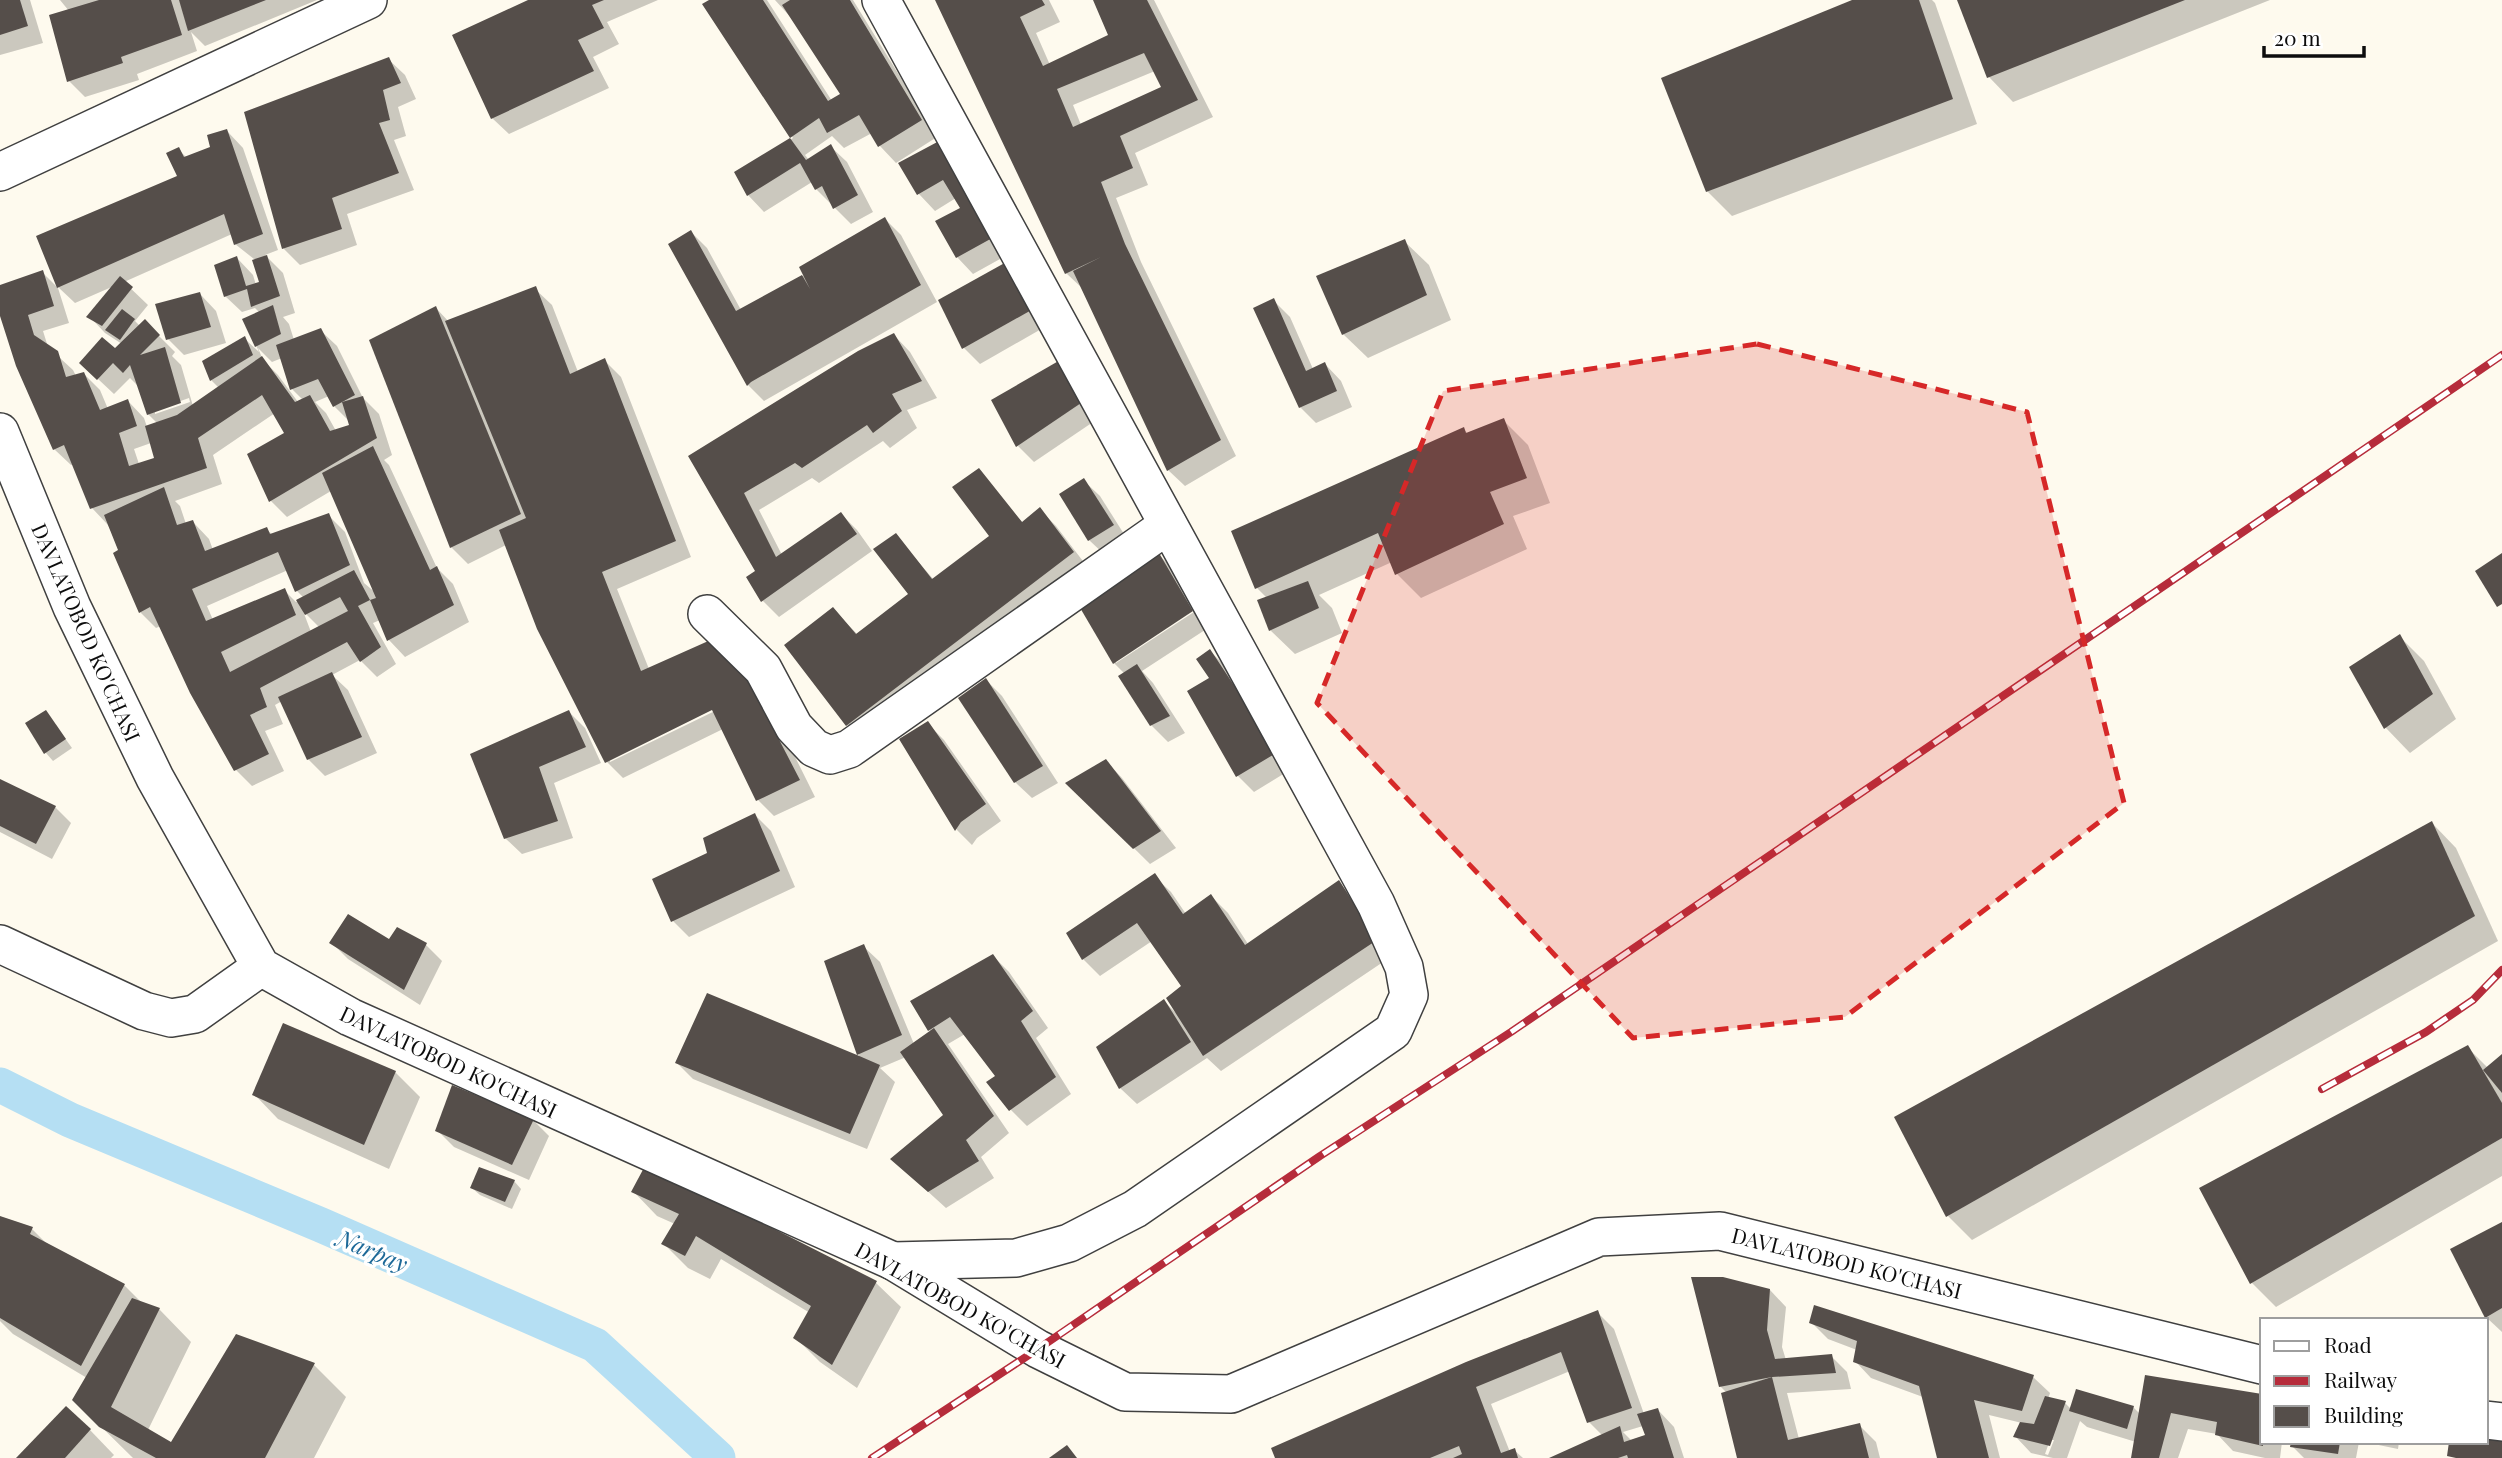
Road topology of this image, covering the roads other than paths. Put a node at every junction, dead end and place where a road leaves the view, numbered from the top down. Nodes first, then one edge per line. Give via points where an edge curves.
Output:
1 (368, 0) edge
2 (881, 0) edge
3 (0, 172) edge
4 (0, 432) edge
5 (1168, 525) junction
6 (707, 614) dead end
7 (0, 944) edge
8 (261, 967) junction
9 (893, 1261) junction
10 (2260, 1365) edge

1 - 3 street
2 - 5 street
4 - 8 street, DAVLATOBOD KO'CHASI via 72,607 155,778
5 - 6 street via 849,749 830,755 814,748 794,727 763,668
5 - 9 street via 1376,905 1404,967 1409,995 1393,1031 1135,1209 1069,1243 1016,1258
7 - 8 street via 144,1011 171,1018 194,1014
8 - 9 street, DAVLATOBOD KO'CHASI via 350,1017
9 - 10 street, DAVLATOBOD KO'CHASI via 1038,1349 1125,1392 1231,1394 1599,1237 1720,1231

